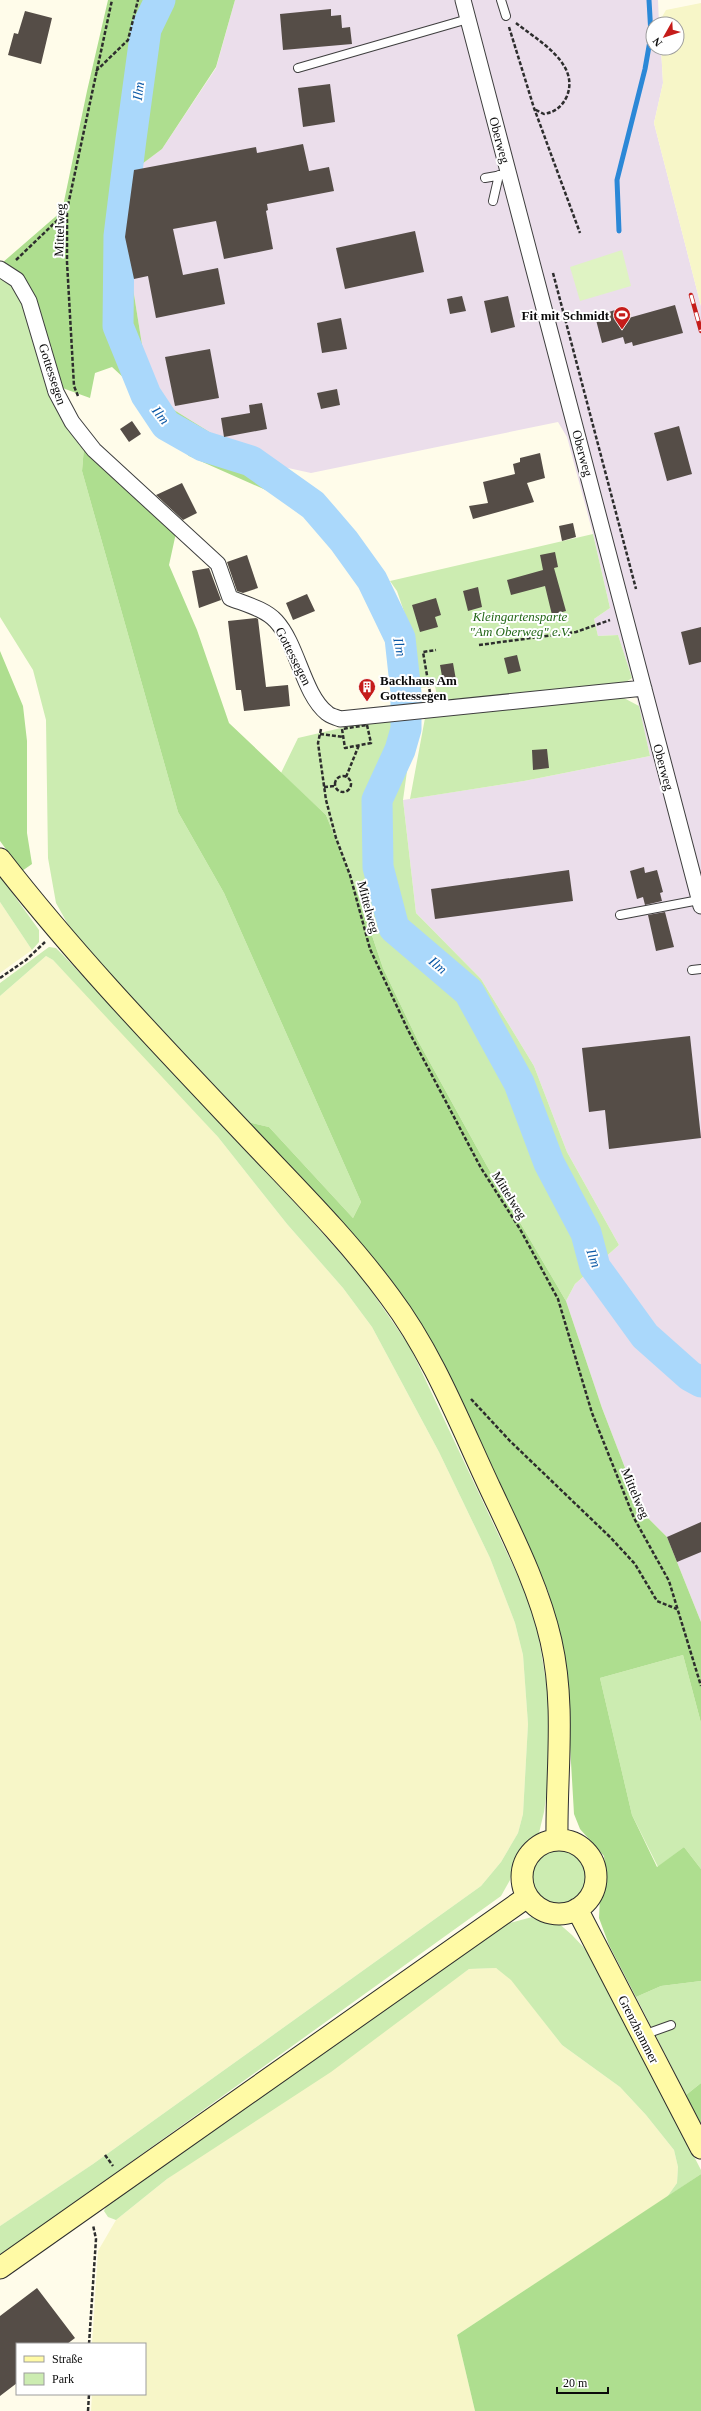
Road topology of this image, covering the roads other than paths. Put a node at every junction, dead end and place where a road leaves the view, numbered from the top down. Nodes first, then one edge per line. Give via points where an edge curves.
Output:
1 (463, 0) edge
2 (501, 0) edge
3 (506, 16) road end
4 (468, 20) junction
5 (298, 68) dead end
6 (504, 174) junction
7 (485, 178) dead end
8 (493, 201) dead end
9 (0, 269) edge
10 (644, 688) junction
11 (0, 859) edge
12 (700, 903) edge
13 (620, 915) dead end
14 (701, 969) edge
15 (692, 970) dead end
16 (557, 1840) junction
17 (527, 1897) junction
18 (577, 1909) junction
19 (671, 2025) dead end
20 (642, 2036) junction
21 (701, 2148) edge
22 (0, 2268) edge

1 - 4 street, Oberweg
2 - 3 lane
4 - 5 lane
4 - 6 street, Oberweg
6 - 7 lane
6 - 8 lane
6 - 10 street, Oberweg
9 - 10 street, Gottessegen via 17,280 29,301 56,392 72,422 94,450 218,564 230,598 264,612 276,620 318,703 327,714 340,719
10 - 12 street, Oberweg
11 - 16 main road via 57,932 111,993 351,1248 390,1296 416,1335 504,1518 543,1611 552,1643 561,1738
12 - 13 lane
14 - 15 lane
16 - 17 main road via 540,1845 524,1862 522,1879
16 - 18 main road via 572,1842 581,1847 594,1866 594,1889
17 - 18 main road via 546,1912 561,1914
17 - 22 main road
18 - 20 main road, Grenzhammer
19 - 20 lane
20 - 21 main road, Grenzhammer

